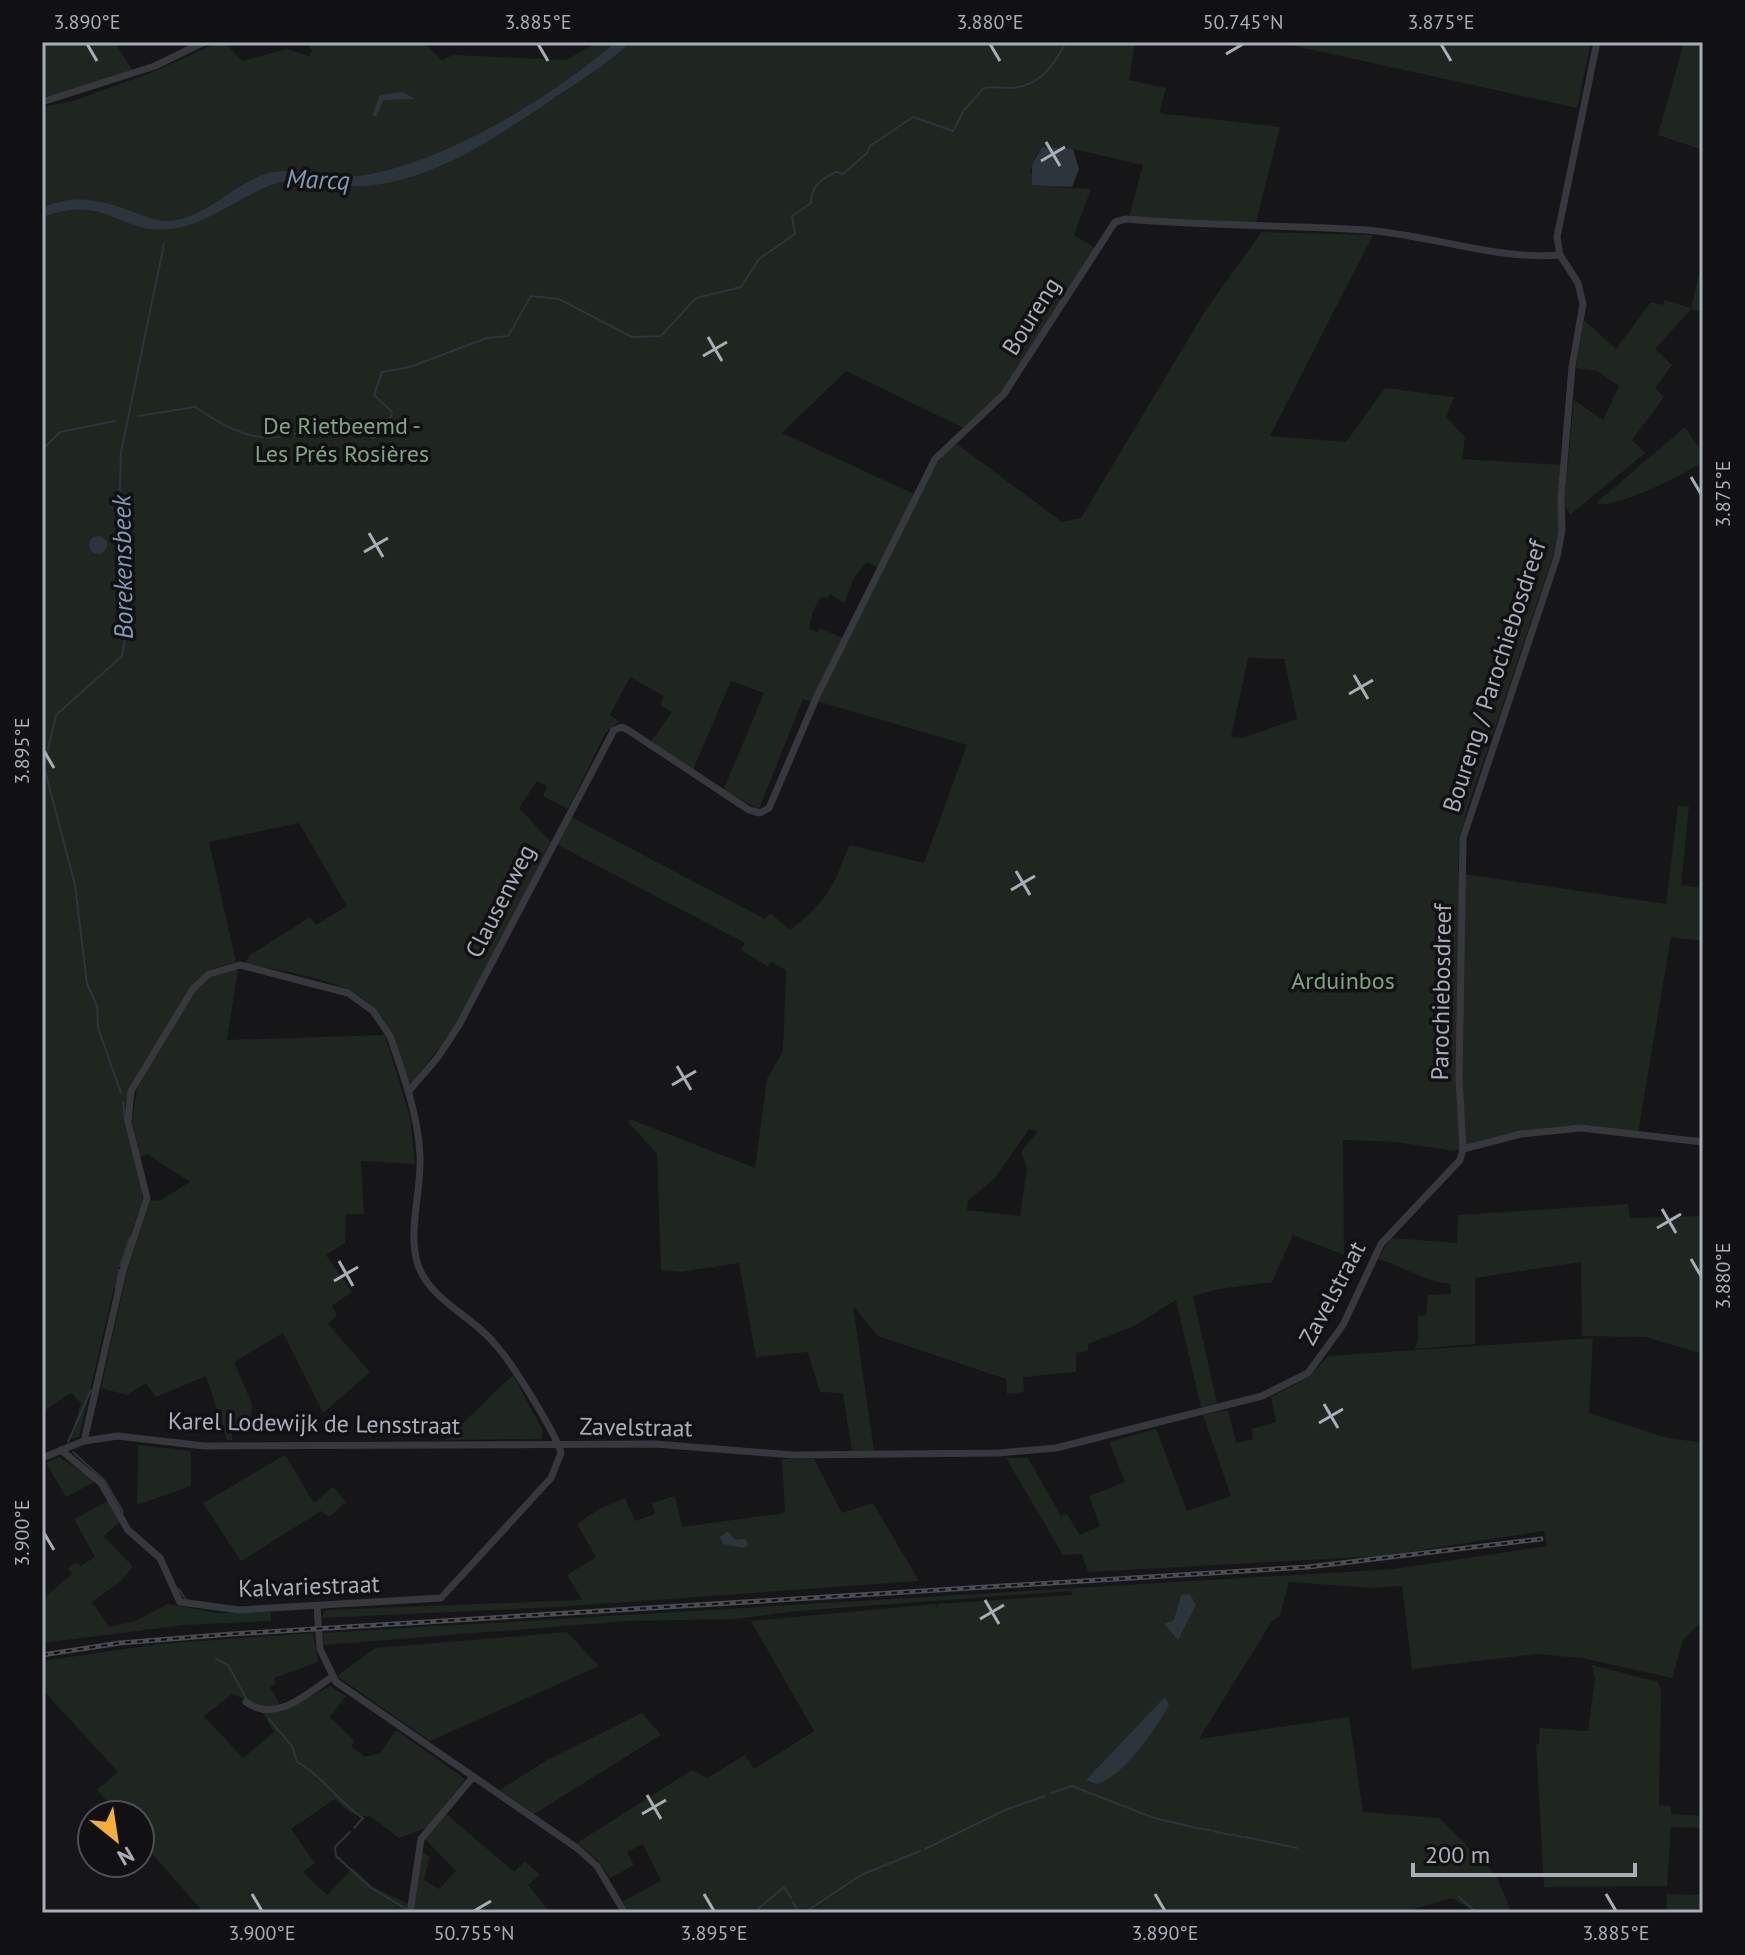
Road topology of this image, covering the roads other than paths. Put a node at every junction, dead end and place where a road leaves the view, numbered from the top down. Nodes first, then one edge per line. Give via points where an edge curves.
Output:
1 (204, 42) edge
2 (1597, 42) edge
3 (42, 102) edge
4 (1560, 255) junction
5 (622, 727) joint
6 (1465, 835) joint
7 (408, 1092) junction
8 (1703, 1142) edge
9 (1463, 1149) junction
10 (84, 1441) junction
11 (559, 1446) junction
12 (61, 1450) junction
13 (42, 1458) edge
14 (317, 1606) junction
15 (332, 1677) junction
16 (246, 1702) dead end
17 (473, 1777) junction
18 (410, 1913) edge
19 (625, 1913) edge

1 - 3 street via 155,66
2 - 4 street via 1557,237
4 - 5 street, Boureng via 1493,252 1367,230 1115,222 1004,394 935,459 817,696 772,802 760,813 749,810
4 - 6 street, Boureng / Parochiebosdreef via 1578,283 1583,304 1572,367 1562,530
5 - 7 street, Clausenweg via 605,740 459,1025
6 - 9 street, Parochiebosdreef via 1459,1079
7 - 10 street, Zavelstraat via 385,1025 366,1003 348,993 240,965 199,981 131,1091 128,1122 147,1198 123,1271
7 - 11 street, Zavelstraat via 420,1155 418,1264 441,1298 494,1343
8 - 9 street via 1581,1128 1521,1134
9 - 11 street, Zavelstraat via 1460,1160 1381,1244 1324,1354 1308,1373 1262,1396 1029,1452 793,1455 655,1444
10 - 11 street, Karel Lodewijk de Lensstraat via 118,1436 204,1446
10 - 12 street, Karel Lodewijk de Lensstraat
11 - 14 street, Kalvariestraat via 558,1461 542,1490 441,1598
12 - 13 street, Karel Lodewijk de Lensstraat
12 - 14 street, Kalvariestraat via 101,1483 128,1530 160,1558 180,1602 229,1610
14 - 15 street via 320,1649
15 - 16 street via 282,1709 255,1709
15 - 17 street
17 - 18 street via 421,1839
17 - 19 street via 587,1856

